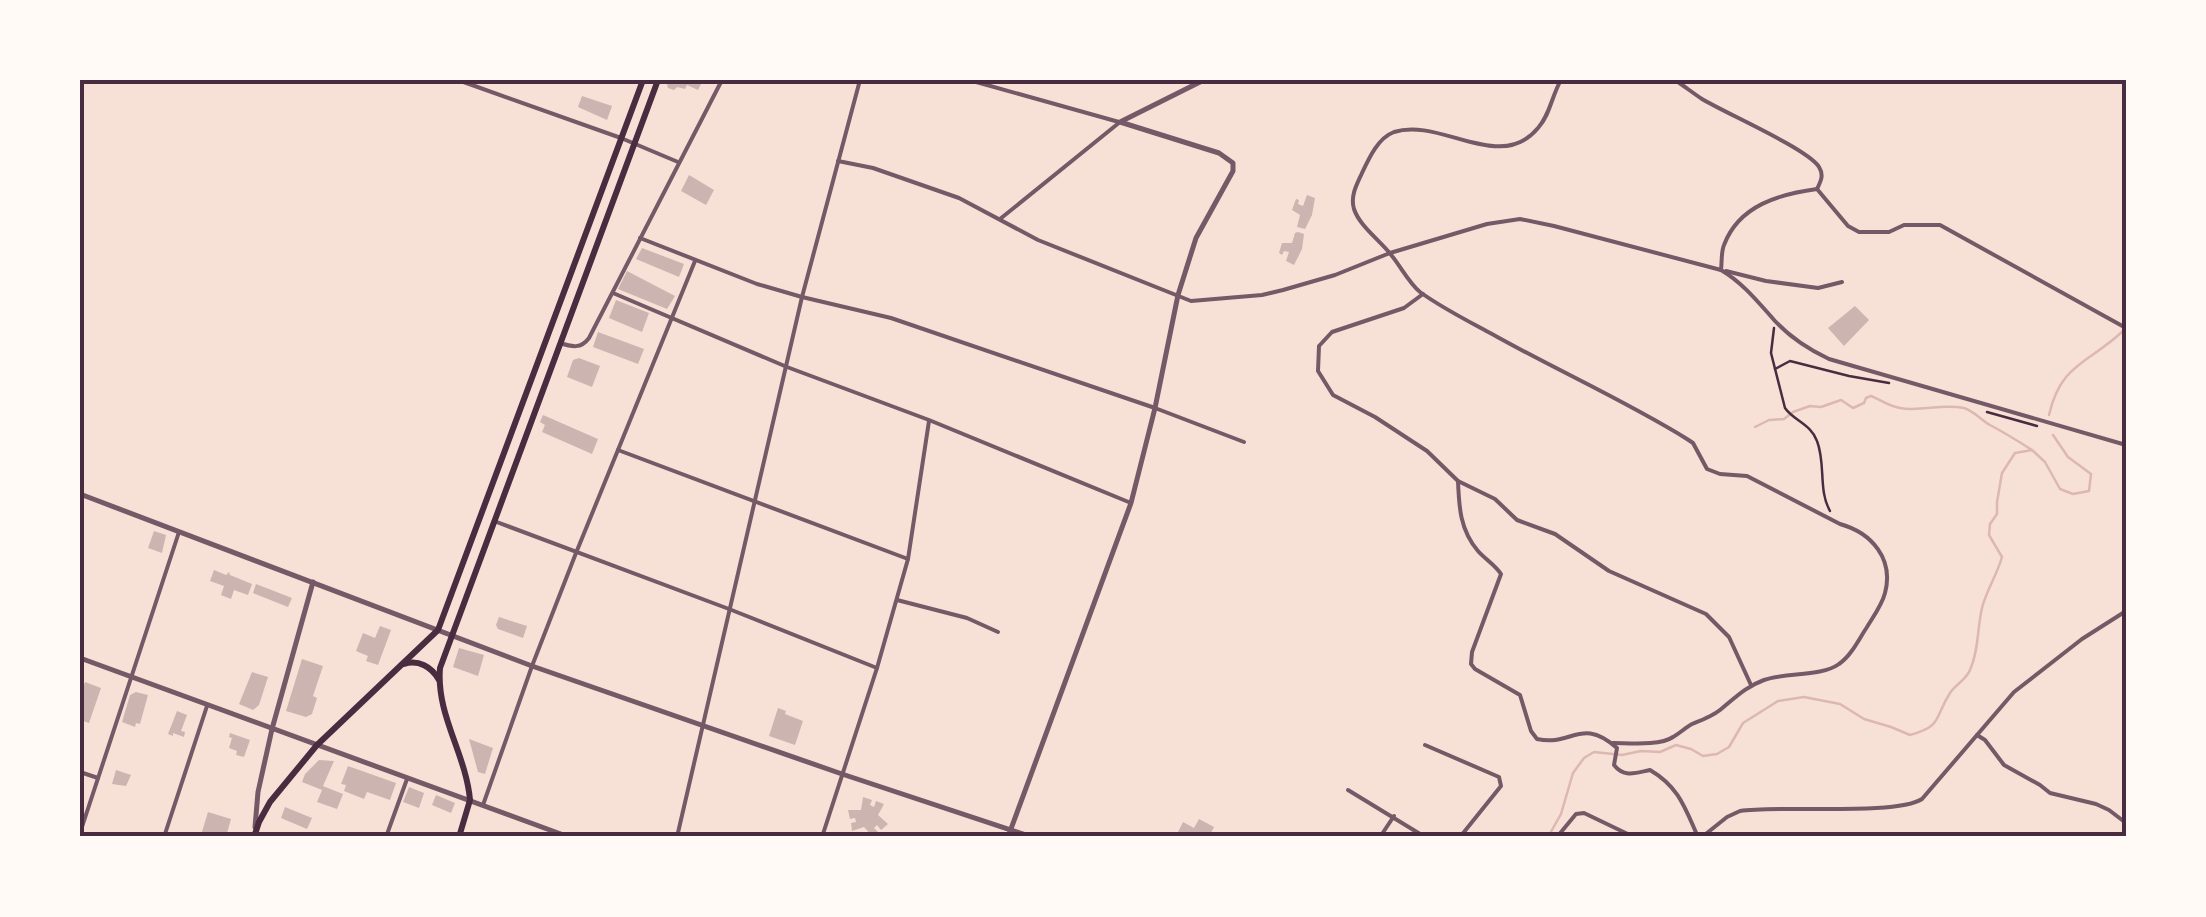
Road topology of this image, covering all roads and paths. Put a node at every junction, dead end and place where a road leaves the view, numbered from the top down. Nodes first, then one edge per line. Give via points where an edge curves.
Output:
1 (458, 80) edge
2 (643, 80) edge
3 (658, 80) edge
4 (722, 80) edge
5 (860, 80) edge
6 (969, 80) edge
7 (1204, 80) edge
8 (1560, 80) edge
9 (1675, 80) edge
10 (1120, 122) junction
11 (620, 138) junction
12 (634, 143) junction
13 (838, 161) junction
14 (680, 162) junction
15 (1817, 189) junction
16 (1000, 218) junction
17 (640, 238) junction
18 (1390, 253) junction
19 (695, 260) junction
20 (1721, 270) junction
21 (1842, 282) dead end
22 (612, 293) junction
23 (1423, 294) junction
24 (1178, 295) junction
25 (802, 297) junction
26 (672, 319) junction
27 (1776, 321) junction
28 (2124, 327) edge
29 (560, 343) junction
30 (786, 367) junction
31 (1775, 368) junction
32 (1903, 386) dead end
33 (1155, 408) junction
34 (929, 420) junction
35 (1244, 442) dead end
36 (2126, 445) edge
37 (618, 450) junction
38 (1458, 481) junction
39 (80, 494) edge
40 (755, 501) junction
41 (1131, 503) junction
42 (493, 521) junction
43 (1840, 524) junction
44 (179, 532) junction
45 (576, 553) junction
46 (908, 559) junction
47 (313, 582) junction
48 (898, 600) junction
49 (728, 609) junction
50 (2126, 611) edge
51 (438, 630) junction
52 (998, 632) dead end
53 (451, 636) junction
54 (80, 658) edge
55 (532, 666) junction
56 (398, 668) junction
57 (878, 668) junction
58 (132, 678) junction
59 (439, 681) junction
60 (1751, 685) junction
61 (207, 706) junction
62 (703, 726) junction
63 (272, 728) junction
64 (1977, 735) junction
65 (317, 745) junction
66 (1425, 745) dead end
67 (1615, 746) junction
68 (80, 772) edge
69 (842, 774) junction
70 (98, 778) junction
71 (408, 779) junction
72 (1348, 790) dead end
73 (470, 800) junction
74 (484, 805) junction
75 (1394, 816) junction
76 (2126, 823) edge
77 (80, 833) edge
78 (1009, 834) edge
79 (255, 836) edge
80 (164, 837) edge
81 (386, 837) edge
82 (459, 837) edge
83 (569, 837) edge
84 (676, 837) edge
85 (822, 837) edge
86 (1032, 837) edge
87 (1380, 837) edge
88 (1425, 837) edge
89 (1460, 837) edge
90 (1558, 837) edge
91 (1634, 837) edge
92 (1700, 837) edge

1 - 11 street
2 - 11 main road
3 - 12 main road
4 - 14 street
5 - 13 street
6 - 10 street
7 - 10 street
8 - 18 street via 1544,121 1512,147 1405,130 1386,136 1352,200
9 - 15 street via 1817,162
10 - 16 street
10 - 24 street via 1233,163 1196,238
11 - 12 street
11 - 51 main road
12 - 14 street
12 - 29 main road
13 - 16 street via 932,188
13 - 25 street
14 - 17 street
15 - 20 street via 1770,198 1752,210 1723,246
15 - 28 street via 1859,232 1940,225
16 - 24 street via 1038,240
17 - 19 street
17 - 22 street
18 - 20 street via 1520,219
18 - 23 street
18 - 24 street via 1262,295 1199,301
19 - 25 street
19 - 26 street
20 - 21 street via 1818,288
20 - 27 street
22 - 26 street
22 - 29 street via 586,342
23 - 38 street via 1404,308 1332,332 1319,346 1318,371 1332,395 1427,451
23 - 43 street via 1670,428 1693,443 1707,469 1747,476
24 - 33 street
25 - 30 street
25 - 33 street via 891,318
26 - 30 street
26 - 37 street
27 - 31 path
27 - 36 street via 1830,360
29 - 42 main road
30 - 34 street
30 - 40 street
31 - 32 path via 1790,361
31 - 43 path via 1789,414 1816,437 1826,505
33 - 35 street
33 - 41 street
34 - 41 street
34 - 46 street
37 - 40 street
37 - 45 street
38 - 60 street via 1608,571 1706,614 1729,637
38 - 67 street via 1462,525 1501,574 1472,652 1474,669 1520,695 1537,739 1584,732
39 - 44 street
40 - 46 street
40 - 49 street
41 - 78 street
42 - 45 street
42 - 53 main road
43 - 60 street via 1874,541 1884,560 1884,594 1873,618 1836,666
44 - 47 street
44 - 58 street
45 - 49 street
45 - 55 street
46 - 48 street
47 - 51 street
47 - 63 street
48 - 52 street
48 - 57 street
49 - 57 street
49 - 62 street
50 - 64 street via 2022,685
51 - 53 street
51 - 56 main road
53 - 55 street
53 - 59 main road
54 - 58 street
55 - 62 street
55 - 74 street
56 - 59 main road via 416,662
56 - 65 main road
57 - 69 street
58 - 61 street
58 - 70 street
59 - 73 main road
60 - 67 street via 1672,738
61 - 63 street
61 - 80 street
62 - 69 street
62 - 84 street
63 - 65 street
63 - 79 street
64 - 76 street via 2004,766
64 - 92 street via 1915,804 1740,811
65 - 71 street
65 - 79 main road via 270,802
66 - 89 street via 1501,782
67 - 92 street via 1618,770 1650,770 1667,780
68 - 70 street
69 - 78 street
69 - 85 street
70 - 77 street
71 - 73 street
71 - 81 street
72 - 75 street
73 - 74 street
73 - 82 main road
74 - 83 street
75 - 87 street
75 - 88 street
78 - 86 street
90 - 91 street via 1584,813

